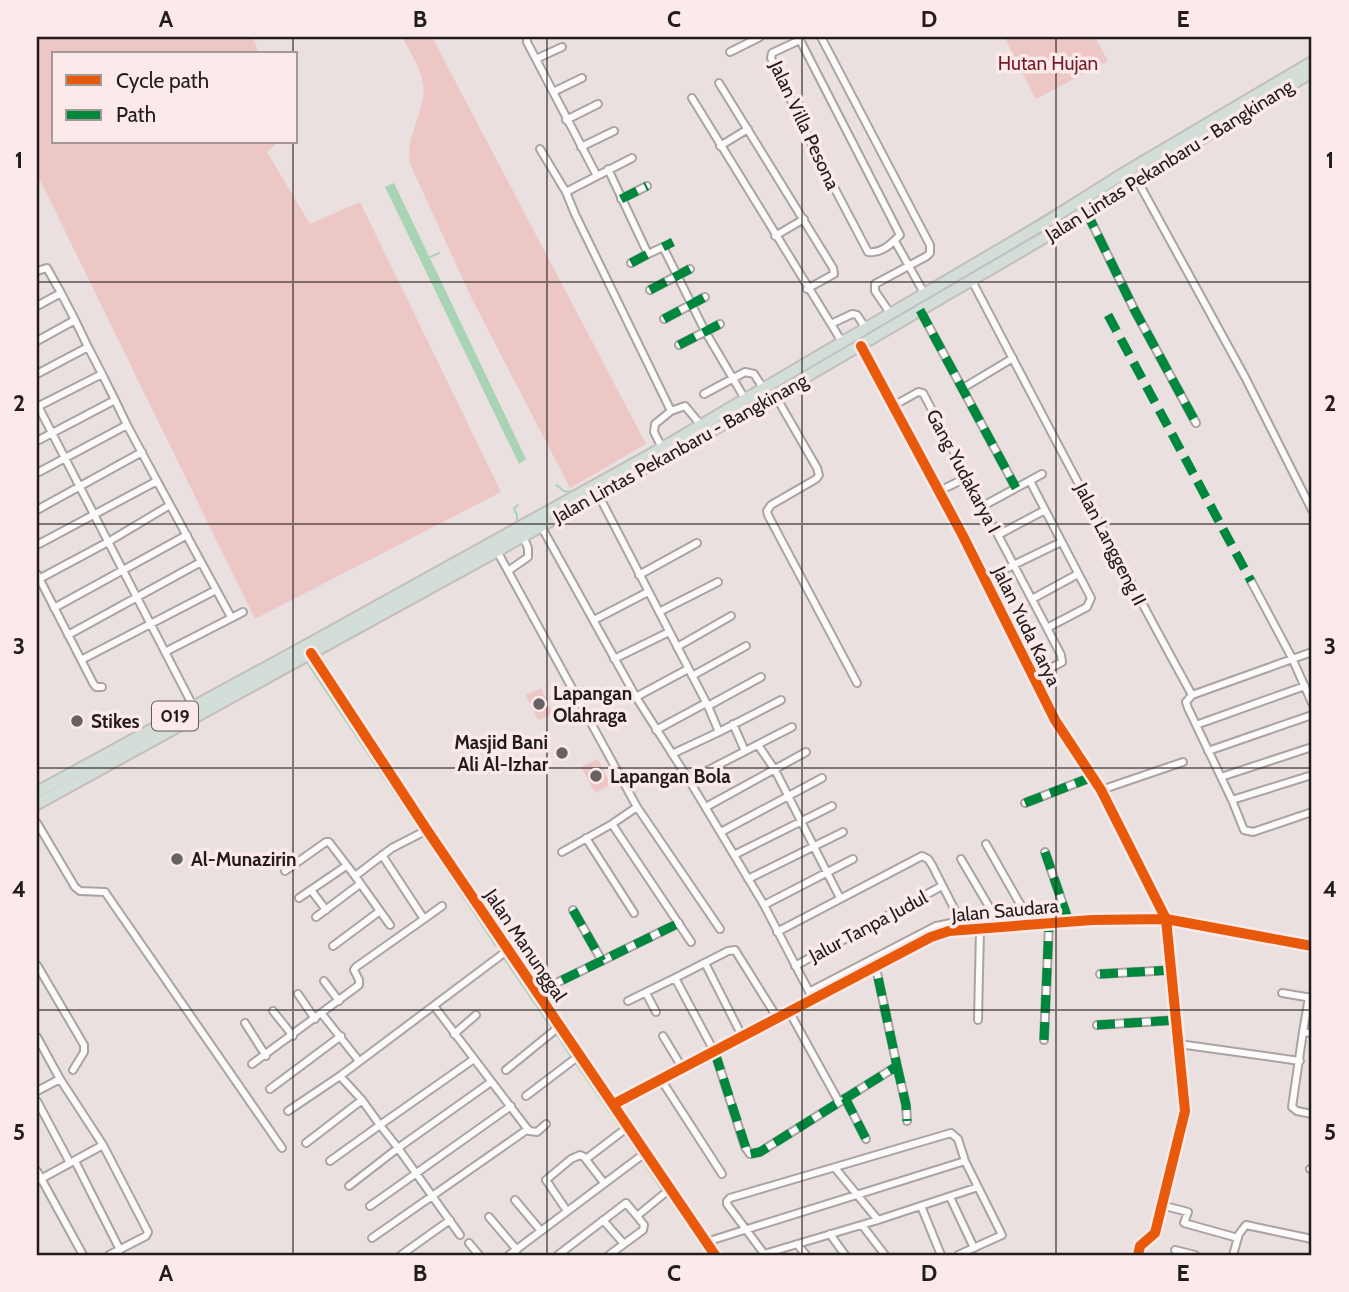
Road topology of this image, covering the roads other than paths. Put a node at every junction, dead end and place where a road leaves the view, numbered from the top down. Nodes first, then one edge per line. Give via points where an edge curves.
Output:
1 (527, 37) edge
2 (760, 37) edge
3 (821, 37) edge
4 (799, 38) edge
5 (562, 47) dead end
6 (730, 52) dead end
7 (536, 59) junction
8 (1312, 62) edge
9 (1312, 72) edge
10 (582, 78) dead end
11 (719, 83) dead end
12 (553, 92) junction
13 (692, 98) dead end
14 (598, 104) dead end
15 (566, 120) junction
16 (748, 129) junction
17 (614, 131) dead end
18 (720, 146) junction
19 (581, 147) junction
20 (540, 149) dead end
21 (632, 158) dead end
22 (608, 169) junction
23 (596, 174) junction
24 (1136, 178) junction
25 (647, 186) dead end
26 (566, 192) junction
27 (621, 199) junction
28 (1086, 211) junction
29 (804, 219) junction
30 (1049, 228) junction
31 (775, 236) junction
32 (673, 242) dead end
33 (895, 243) junction
34 (663, 247) junction
35 (648, 254) junction
36 (631, 262) dead end
37 (908, 267) junction
38 (690, 269) dead end
39 (37, 271) edge
40 (678, 276) junction
41 (971, 279) junction
42 (807, 289) junction
43 (650, 290) dead end
44 (61, 293) junction
45 (924, 293) junction
46 (705, 297) dead end
47 (691, 305) junction
48 (37, 306) edge
49 (920, 310) junction
50 (890, 313) junction
51 (664, 319) dead end
52 (75, 320) junction
53 (720, 324) dead end
54 (831, 324) junction
55 (865, 327) junction
56 (705, 331) junction
57 (37, 341) edge
58 (842, 342) junction
59 (680, 345) dead end
60 (860, 346) junction
61 (89, 347) junction
62 (1013, 358) junction
63 (37, 374) edge
64 (102, 374) junction
65 (732, 378) junction
66 (763, 388) junction
67 (963, 388) junction
68 (704, 394) dead end
69 (775, 395) junction
70 (745, 399) junction
71 (115, 400) junction
72 (37, 406) edge
73 (893, 406) junction
74 (671, 411) junction
75 (1196, 423) dead end
76 (127, 425) junction
77 (701, 425) junction
78 (52, 433) junction
79 (37, 441) edge
80 (662, 448) junction
81 (142, 452) junction
82 (65, 458) junction
83 (37, 473) edge
84 (1042, 474) dead end
85 (968, 477) junction
86 (157, 481) junction
87 (1030, 481) junction
88 (79, 487) junction
89 (1016, 488) junction
90 (939, 491) junction
91 (598, 494) junction
92 (170, 505) junction
93 (983, 506) junction
94 (37, 510) edge
95 (1045, 510) junction
96 (1312, 510) edge
97 (94, 514) junction
98 (541, 526) junction
99 (998, 535) junction
100 (187, 536) junction
101 (523, 536) junction
102 (1061, 541) junction
103 (108, 542) junction
104 (696, 543) dead end
105 (37, 545) edge
106 (497, 551) junction
107 (201, 562) junction
108 (1014, 565) junction
109 (123, 570) junction
110 (508, 571) junction
111 (1078, 574) junction
112 (639, 575) junction
113 (38, 577) edge
114 (985, 579) junction
115 (1251, 581) dead end
116 (718, 582) dead end
117 (216, 590) junction
118 (648, 592) junction
119 (137, 597) junction
120 (403, 598) junction
121 (1031, 599) junction
122 (54, 608) junction
123 (243, 612) dead end
124 (659, 612) junction
125 (731, 616) dead end
126 (231, 617) junction
127 (594, 620) junction
128 (150, 624) junction
129 (1047, 628) junction
130 (669, 632) junction
131 (68, 635) junction
132 (746, 646) dead end
133 (312, 647) junction
134 (677, 647) junction
135 (165, 652) junction
136 (1312, 652) edge
137 (1292, 658) junction
138 (614, 659) junction
139 (81, 660) junction
140 (688, 669) junction
141 (692, 676) junction
142 (761, 677) dead end
143 (1034, 677) junction
144 (857, 683) dead end
145 (1305, 686) junction
146 (102, 687) dead end
147 (1192, 695) junction
148 (636, 697) junction
149 (781, 700) dead end
150 (1312, 703) edge
151 (707, 704) junction
152 (193, 706) junction
153 (1312, 715) edge
154 (733, 724) junction
155 (1196, 725) junction
156 (792, 727) dead end
157 (656, 730) junction
158 (719, 732) junction
159 (758, 745) junction
160 (1312, 747) edge
161 (745, 751) junction
162 (1208, 751) junction
163 (806, 752) dead end
164 (672, 754) junction
165 (1183, 762) dead end
166 (775, 770) junction
167 (1312, 775) edge
168 (1092, 777) junction
169 (1221, 777) junction
170 (822, 778) dead end
171 (689, 779) junction
172 (1101, 790) junction
173 (37, 793) edge
174 (788, 796) junction
175 (1232, 800) junction
176 (1025, 803) dead end
177 (37, 804) edge
178 (832, 806) dead end
179 (637, 807) junction
180 (706, 807) junction
181 (1312, 812) edge
182 (802, 821) junction
183 (37, 823) edge
184 (612, 824) junction
185 (427, 830) junction
186 (721, 832) junction
187 (843, 832) dead end
188 (586, 838) junction
189 (986, 844) dead end
190 (814, 848) junction
191 (562, 852) dead end
192 (1045, 852) dead end
193 (382, 855) junction
194 (734, 855) junction
195 (853, 859) dead end
196 (961, 859) dead end
197 (346, 866) junction
198 (285, 871) dead end
199 (827, 874) junction
200 (355, 876) junction
201 (748, 879) junction
202 (360, 884) junction
203 (943, 886) junction
204 (312, 890) junction
205 (299, 898) dead end
206 (840, 898) junction
207 (764, 905) junction
208 (442, 906) dead end
209 (326, 910) junction
210 (573, 910) dead end
211 (380, 911) junction
212 (634, 913) dead end
213 (316, 917) dead end
214 (424, 919) junction
215 (1166, 919) junction
216 (961, 921) junction
217 (1069, 922) junction
218 (678, 923) junction
219 (1049, 924) junction
220 (390, 925) dead end
221 (1032, 925) junction
222 (1001, 927) junction
223 (720, 929) dead end
224 (980, 929) junction
225 (965, 930) junction
226 (777, 932) junction
227 (691, 942) dead end
228 (332, 946) dead end
229 (1312, 946) edge
230 (895, 947) junction
231 (508, 950) junction
232 (900, 956) junction
233 (602, 961) junction
234 (705, 962) junction
235 (37, 965) edge
236 (795, 966) junction
237 (876, 968) junction
238 (1172, 970) junction
239 (1100, 974) dead end
240 (675, 978) junction
241 (324, 981) dead end
242 (538, 992) junction
243 (809, 992) junction
244 (646, 993) junction
245 (1282, 993) dead end
246 (298, 994) dead end
247 (1310, 998) edge
248 (813, 999) junction
249 (339, 1001) junction
250 (628, 1002) dead end
251 (434, 1006) junction
252 (273, 1011) dead end
253 (656, 1012) dead end
254 (790, 1013) junction
255 (322, 1014) junction
256 (476, 1015) dead end
257 (315, 1019) junction
258 (778, 1019) junction
259 (978, 1020) dead end
260 (1177, 1020) junction
261 (245, 1023) dead end
262 (1097, 1025) dead end
263 (560, 1026) junction
264 (1303, 1032) junction
265 (1312, 1032) edge
266 (454, 1034) junction
267 (293, 1036) junction
268 (341, 1036) junction
269 (663, 1036) dead end
270 (37, 1037) edge
271 (743, 1038) junction
272 (1044, 1040) dead end
273 (1179, 1044) junction
274 (715, 1052) junction
275 (580, 1055) junction
276 (267, 1056) junction
277 (474, 1059) junction
278 (359, 1061) junction
279 (1300, 1061) junction
280 (252, 1065) dead end
281 (897, 1066) junction
282 (683, 1069) junction
283 (73, 1070) dead end
284 (506, 1070) dead end
285 (340, 1076) junction
286 (60, 1079) junction
287 (662, 1081) junction
288 (491, 1082) junction
289 (270, 1089) dead end
290 (37, 1091) edge
291 (526, 1096) dead end
292 (362, 1100) junction
293 (842, 1100) junction
294 (37, 1101) edge
295 (614, 1104) junction
296 (511, 1105) junction
297 (288, 1111) dead end
298 (1312, 1114) edge
299 (907, 1121) dead end
300 (546, 1124) dead end
301 (380, 1125) junction
302 (628, 1126) junction
303 (528, 1129) junction
304 (866, 1139) dead end
305 (306, 1143) dead end
306 (103, 1145) junction
307 (282, 1148) dead end
308 (398, 1148) junction
309 (645, 1153) junction
310 (586, 1159) junction
311 (330, 1161) dead end
312 (965, 1161) junction
313 (73, 1162) junction
314 (835, 1168) junction
315 (37, 1171) edge
316 (417, 1172) junction
317 (722, 1174) dead end
318 (39, 1180) edge
319 (604, 1183) junction
320 (349, 1186) dead end
321 (978, 1187) junction
322 (670, 1189) junction
323 (856, 1194) junction
324 (432, 1196) junction
325 (950, 1197) junction
326 (515, 1200) dead end
327 (1161, 1205) junction
328 (370, 1206) dead end
329 (921, 1206) junction
330 (567, 1211) junction
331 (637, 1216) junction
332 (489, 1217) dead end
333 (450, 1220) junction
334 (603, 1220) junction
335 (878, 1220) junction
336 (862, 1225) junction
337 (745, 1228) junction
338 (541, 1231) junction
339 (830, 1234) junction
340 (460, 1235) dead end
341 (372, 1238) dead end
342 (1238, 1238) junction
343 (1312, 1239) edge
344 (706, 1242) junction
345 (469, 1243) dead end
346 (624, 1244) junction
347 (797, 1244) junction
348 (974, 1248) junction
349 (120, 1250) junction
350 (517, 1250) junction
351 (1175, 1250) dead end
352 (764, 1254) edge
353 (83, 1255) edge
354 (109, 1255) edge
355 (401, 1255) edge
356 (480, 1255) edge
357 (509, 1255) edge
358 (558, 1255) edge
359 (609, 1255) edge
360 (715, 1255) edge
361 (806, 1255) edge
362 (845, 1255) edge
363 (885, 1255) edge
364 (941, 1255) edge
365 (958, 1255) edge
366 (1138, 1255) edge
367 (1195, 1255) edge
368 (1233, 1255) edge

1 - 7 street
2 - 6 street
3 - 37 street via 930,245 928,256
4 - 33 street, Jalan Villa Pesona via 900,235
4 - 33 street, Jalan Villa Pesona via 771,56 792,104 868,252
5 - 7 street
7 - 12 street
8 - 30 highway, Jalan Lintas Pekanbaru - Bangkinang via 1124,173
9 - 24 highway, Jalan Lintas Pekanbaru - Bangkinang
10 - 12 street
11 - 16 street
12 - 15 street
13 - 18 street
14 - 15 street
15 - 19 street
16 - 18 street
16 - 29 street
17 - 19 street
18 - 31 street
19 - 23 street
20 - 26 street
21 - 22 street
22 - 23 street
22 - 27 street
23 - 26 street
24 - 28 highway, Jalan Lintas Pekanbaru - Bangkinang
24 - 96 street
25 - 27 street
26 - 74 street
27 - 35 street
28 - 30 highway, Jalan Lintas Pekanbaru - Bangkinang
28 - 75 street
29 - 31 street
29 - 42 street via 834,271
30 - 41 highway, Jalan Lintas Pekanbaru - Bangkinang
30 - 45 highway, Jalan Lintas Pekanbaru - Bangkinang
31 - 42 street
32 - 34 street
33 - 37 street, Jalan Villa Pesona
34 - 35 street
34 - 40 street
35 - 36 street
37 - 45 street, Jalan Villa Pesona
37 - 50 street via 877,282 875,291
38 - 40 street
39 - 44 street via 47,268
40 - 43 street
40 - 47 street
41 - 49 highway, Jalan Lintas Pekanbaru - Bangkinang
41 - 62 street, Jalan Langgeng II
42 - 54 street
44 - 48 street
44 - 52 street
45 - 50 highway, Jalan Lintas Pekanbaru - Bangkinang
46 - 47 street
47 - 51 street
47 - 56 street
49 - 60 highway, Jalan Lintas Pekanbaru - Bangkinang
49 - 67 street
50 - 55 highway, Jalan Lintas Pekanbaru - Bangkinang
52 - 57 street
52 - 61 street
53 - 56 street
54 - 55 street via 852,314
54 - 58 street
55 - 58 highway, Jalan Lintas Pekanbaru - Bangkinang
56 - 59 street
56 - 65 street
58 - 66 highway, Jalan Lintas Pekanbaru - Bangkinang
60 - 69 highway, Jalan Lintas Pekanbaru - Bangkinang
60 - 73 street, Jalan Yuda Karya
61 - 63 street
61 - 64 street
62 - 67 street
62 - 147 street, Jalan Langgeng II
64 - 71 street
64 - 72 street
65 - 66 street via 750,372
65 - 68 street
65 - 70 street
66 - 70 highway, Jalan Lintas Pekanbaru - Bangkinang
67 - 89 street
69 - 91 highway, Jalan Lintas Pekanbaru - Bangkinang
69 - 144 street via 819,475 771,505 768,515
70 - 77 highway, Jalan Lintas Pekanbaru - Bangkinang
71 - 76 street
71 - 78 street
72 - 78 street
73 - 85 street, Gang Yudakarya I via 923,393
73 - 90 street, Jalan Yuda Karya
74 - 77 street via 685,406
74 - 80 street via 655,424
76 - 81 street
76 - 82 street
77 - 80 highway, Jalan Lintas Pekanbaru - Bangkinang
78 - 79 street
78 - 82 street
80 - 120 highway, Jalan Lintas Pekanbaru - Bangkinang
81 - 86 street
81 - 88 street
82 - 83 street
82 - 88 street
84 - 87 street
85 - 90 street
85 - 93 street, Gang Yudakarya I
86 - 92 street
86 - 97 street
87 - 89 street
87 - 95 street
88 - 94 street
88 - 97 street
89 - 93 street
90 - 114 street, Jalan Yuda Karya
91 - 98 highway, Jalan Lintas Pekanbaru - Bangkinang
91 - 112 street
92 - 100 street
92 - 103 street
93 - 99 street, Gang Yudakarya I
95 - 99 street
95 - 102 street
97 - 103 street
97 - 105 street
98 - 101 highway, Jalan Lintas Pekanbaru - Bangkinang
98 - 127 street
99 - 108 street, Gang Yudakarya I
100 - 107 street
100 - 109 street
101 - 106 highway, Jalan Lintas Pekanbaru - Bangkinang
101 - 110 street via 528,556
102 - 108 street
102 - 111 street
103 - 109 street
103 - 113 street
104 - 112 street
106 - 110 street
106 - 120 highway, Jalan Lintas Pekanbaru - Bangkinang
107 - 117 street
107 - 119 street
108 - 114 street
108 - 121 street, Gang Yudakarya I
109 - 119 street
109 - 122 street
110 - 179 street
111 - 121 street
111 - 129 street via 1091,598 1087,607
112 - 118 street
113 - 122 street
114 - 143 street, Jalan Yuda Karya
115 - 137 street
116 - 124 street
117 - 126 street
117 - 128 street
118 - 124 street
118 - 127 street
119 - 128 street
119 - 131 street
120 - 133 highway, Jalan Lintas Pekanbaru - Bangkinang
121 - 129 street, Gang Yudakarya I
122 - 131 street
123 - 126 street
124 - 130 street
125 - 134 street
126 - 135 street
127 - 138 street
128 - 135 street
128 - 139 street
129 - 143 street, Gang Yudakarya I via 1062,662
130 - 134 street
130 - 138 street
131 - 139 street
132 - 141 street
133 - 152 highway, Jalan Lintas Pekanbaru - Bangkinang / 019
133 - 177 highway, Jalan Lintas Pekanbaru - Bangkinang / 019
133 - 185 street, Jalan Manunggal
134 - 140 street
135 - 152 street
136 - 137 street
137 - 145 street
137 - 147 street
138 - 148 street
139 - 146 street via 96,687
140 - 141 street
140 - 148 street
141 - 151 street
142 - 151 street
143 - 168 street, Jalan Yuda Karya
145 - 150 street
145 - 155 street
147 - 155 street via 1186,702
148 - 157 street
149 - 154 street
151 - 157 street
151 - 158 street
152 - 173 highway, Jalan Lintas Pekanbaru - Bangkinang / 019
153 - 162 street
154 - 158 street
154 - 161 street
155 - 162 street
156 - 159 street
157 - 164 street
158 - 164 street
159 - 161 street
159 - 166 street
160 - 169 street
161 - 171 street
162 - 169 street
163 - 166 street
164 - 171 street
165 - 172 street
166 - 174 street
166 - 180 street
167 - 175 street
168 - 172 street, Jalan Yuda Karya
168 - 176 street
169 - 175 street
170 - 174 street
171 - 180 street
172 - 215 street, Jalan Yuda Karya
174 - 182 street
174 - 186 street
175 - 181 street via 1247,832
178 - 182 street
179 - 184 street
179 - 223 street
180 - 186 street
182 - 190 street
182 - 194 street
183 - 307 street via 75,887 105,892
184 - 188 street
184 - 218 street
185 - 193 street
185 - 231 street, Jalan Manunggal
186 - 194 street
187 - 190 street
188 - 191 street
188 - 212 street
189 - 221 street
190 - 199 street
190 - 201 street
192 - 217 street
193 - 200 street
193 - 214 street
194 - 201 street
195 - 199 street
196 - 222 street
197 - 198 street via 326,842
197 - 200 street
197 - 204 street
199 - 206 street
199 - 207 street
200 - 202 street
201 - 207 street
202 - 209 street
202 - 211 street
203 - 206 street via 932,864 922,856
203 - 216 street, Jalur Tanpa Judul
203 - 236 street, Jalur Tanpa Judul
204 - 205 street
204 - 209 street
206 - 226 street
207 - 226 street
208 - 214 street
209 - 213 street
210 - 233 street
211 - 220 street
211 - 228 street
214 - 249 street via 356,967 359,985
215 - 217 street, Jalan Saudara
215 - 229 street, Jalan Saudara
215 - 238 street
216 - 225 street, Jalur Tanpa Judul
216 - 230 street, Jalur Tanpa Judul via 936,926
217 - 219 street, Jalan Saudara
218 - 227 street
218 - 233 street
219 - 221 street, Jalan Saudara
219 - 272 street
221 - 222 street, Jalan Saudara
222 - 224 street, Jalan Saudara
224 - 225 street, Jalan Saudara
224 - 259 street
225 - 232 street, Jalan Saudara via 931,937
226 - 236 street
230 - 232 street
230 - 243 street, Jalur Tanpa Judul
231 - 242 street, Jalan Manunggal
231 - 251 street
232 - 237 street, Jalan Saudara
233 - 242 street
234 - 240 street
234 - 258 street via 736,950
234 - 271 street
235 - 283 street via 83,1045 84,1052
236 - 243 street
237 - 248 street, Jalan Saudara
237 - 281 street
238 - 239 street
238 - 260 street
240 - 244 street
240 - 274 street
241 - 249 street
242 - 263 street, Jalan Manunggal
243 - 248 street
244 - 250 street
244 - 253 street
245 - 247 street
246 - 257 street
247 - 264 street
248 - 254 street, Jalan Saudara
249 - 255 street
251 - 266 street
251 - 278 street
252 - 267 street
254 - 258 street, Jalan Saudara
254 - 293 street
255 - 257 street
255 - 268 street
256 - 266 street
257 - 267 street
258 - 271 street, Jalan Saudara
260 - 262 street
260 - 273 street
261 - 276 street
263 - 275 street, Jalan Manunggal
263 - 284 street
264 - 265 street
264 - 279 street
266 - 277 street
267 - 276 street
268 - 278 street
268 - 289 street
269 - 282 street
270 - 286 street
271 - 274 street, Jalan Saudara
273 - 279 street
273 - 327 street via 1185,1111
274 - 282 street, Jalan Saudara
274 - 293 street via 751,1154
275 - 291 street
275 - 295 street, Jalan Manunggal
276 - 280 street
277 - 288 street
277 - 301 street
278 - 285 street
279 - 298 street via 1292,1107
281 - 293 street
281 - 299 street
282 - 287 street, Jalan Saudara
285 - 292 street
285 - 297 street
286 - 290 street
286 - 306 street
287 - 295 street, Jalan Saudara
287 - 317 street
288 - 296 street
288 - 308 street
292 - 301 street
292 - 305 street
293 - 304 street
294 - 313 street
295 - 302 street, Jalan Manunggal
296 - 303 street
296 - 316 street
300 - 303 street via 537,1132
301 - 308 street
301 - 311 street
302 - 309 street, Jalan Manunggal
302 - 310 street
303 - 324 street
306 - 313 street
306 - 349 street via 148,1232
308 - 316 street
308 - 320 street
309 - 319 street
309 - 322 street, Jalan Manunggal
310 - 319 street
310 - 330 street via 576,1156 545,1180
312 - 314 street via 958,1139 951,1133
312 - 321 street
312 - 323 street
313 - 318 street
313 - 349 street
314 - 323 street
314 - 337 street via 730,1198 727,1205
315 - 318 street
316 - 324 street
316 - 328 street
318 - 353 street
319 - 330 street
321 - 325 street
321 - 348 street via 1002,1236
322 - 331 street
322 - 344 street, Jalan Manunggal
323 - 335 street
323 - 337 street
324 - 333 street
324 - 341 street
325 - 329 street
325 - 348 street
326 - 338 street
327 - 342 street via 1188,1212 1184,1223
327 - 366 street via 1155,1233 1140,1246
329 - 335 street
329 - 364 street
330 - 338 street
331 - 334 street via 626,1203
331 - 346 street via 643,1230
332 - 350 street
333 - 340 street
333 - 355 street
334 - 346 street
334 - 358 street
335 - 336 street
336 - 339 street
336 - 363 street
337 - 344 street
337 - 352 street
338 - 350 street
339 - 347 street
339 - 362 street
342 - 343 street via 1246,1225
342 - 368 street
344 - 360 street, Jalan Manunggal
345 - 356 street
346 - 359 street
347 - 352 street
347 - 361 street
348 - 365 street
349 - 354 street
350 - 357 street
351 - 367 street

